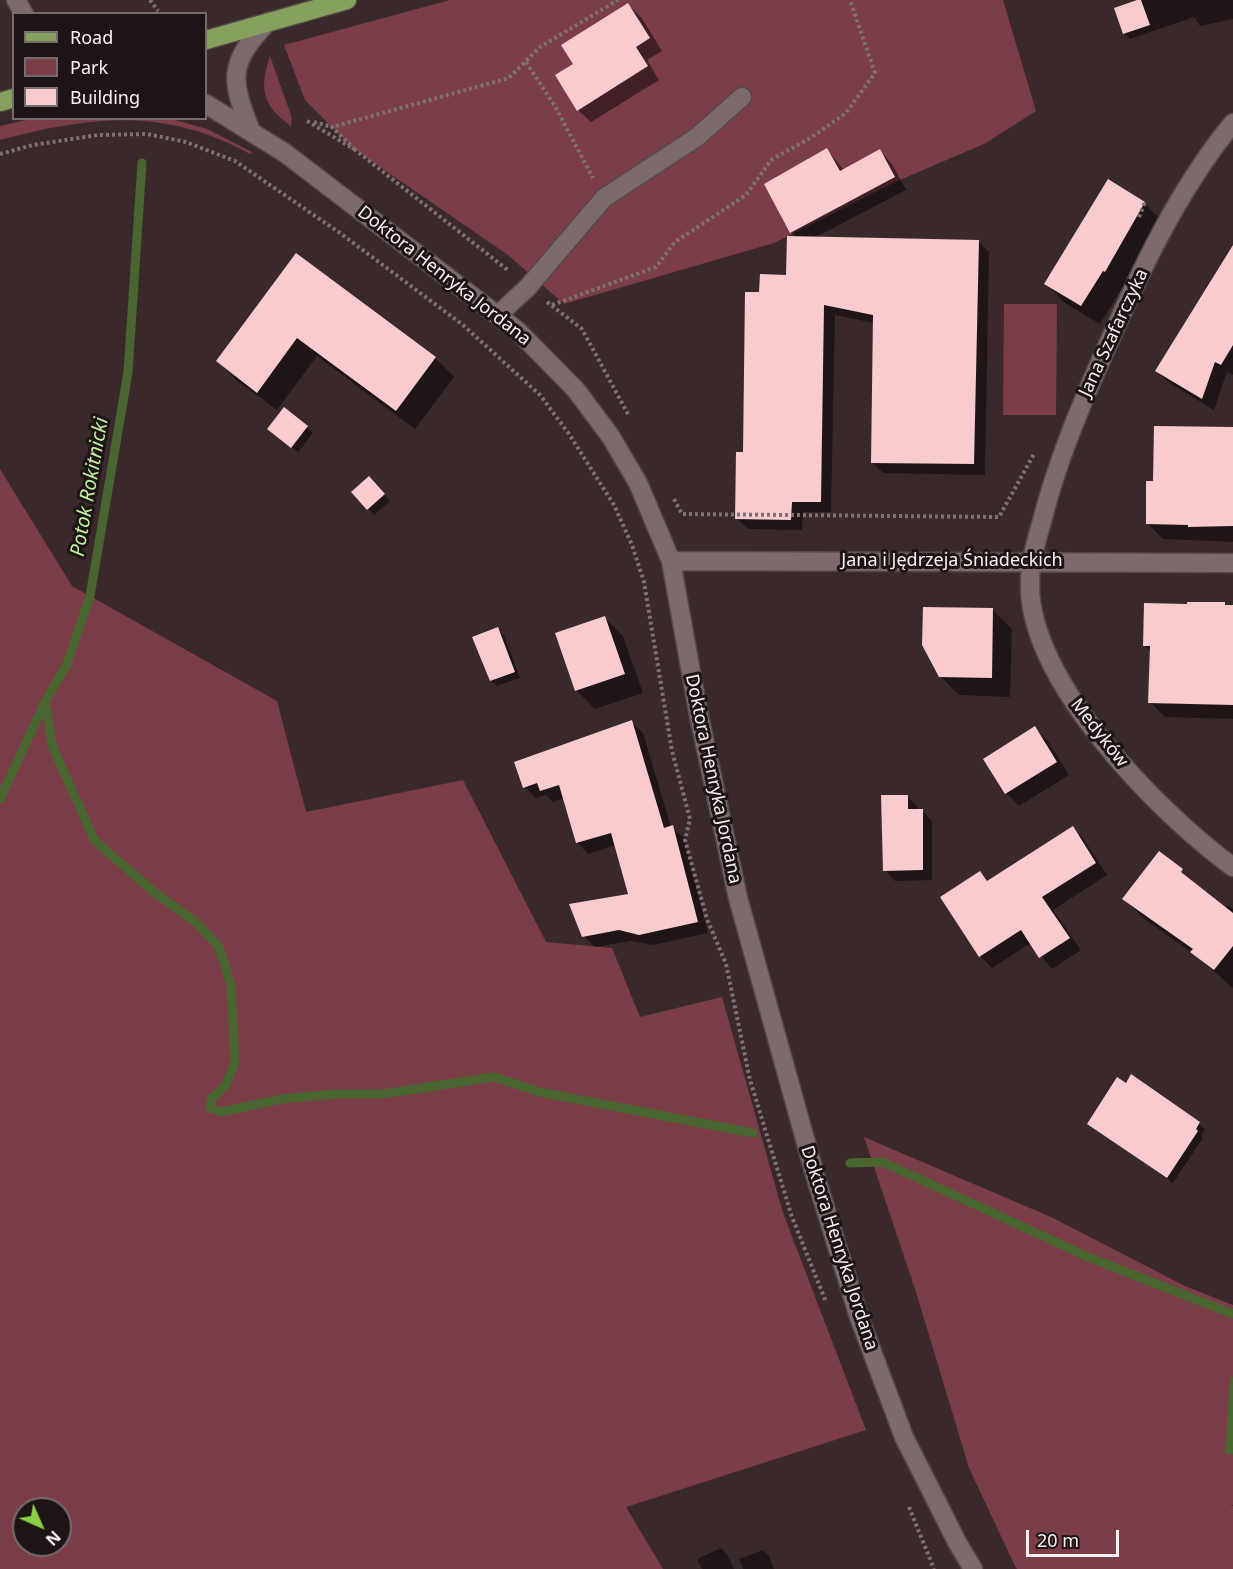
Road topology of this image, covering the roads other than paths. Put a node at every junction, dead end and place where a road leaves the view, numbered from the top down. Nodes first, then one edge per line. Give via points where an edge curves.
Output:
1 (347, 0) edge
2 (268, 22) junction
3 (207, 40) edge
4 (742, 97) dead end
5 (207, 105) edge
6 (1233, 123) edge
7 (251, 130) junction
8 (498, 315) junction
9 (670, 561) junction
10 (1032, 561) junction
11 (1233, 563) edge
12 (1233, 867) edge
13 (974, 1569) edge

1 - 2 main road
2 - 3 main road
2 - 7 street via 252,38 235,68 238,98
4 - 8 street via 697,137 604,198 528,287
5 - 7 street, Doktora Henryka Jordana
6 - 10 street, Jana Szafarczyka via 1178,202 1135,283 1075,417 1050,489
7 - 8 street, Doktora Henryka Jordana
8 - 9 street, Doktora Henryka Jordana via 576,390 611,437 638,483
9 - 10 street, Jana i Jędrzeja Śniadeckich
9 - 13 street, Doktora Henryka Jordana via 738,898 815,1175 859,1317 904,1437
10 - 11 street, Jana i Jędrzeja Śniadeckich
10 - 12 street, Medyków via 1030,586 1036,619 1064,688 1110,750 1161,806

